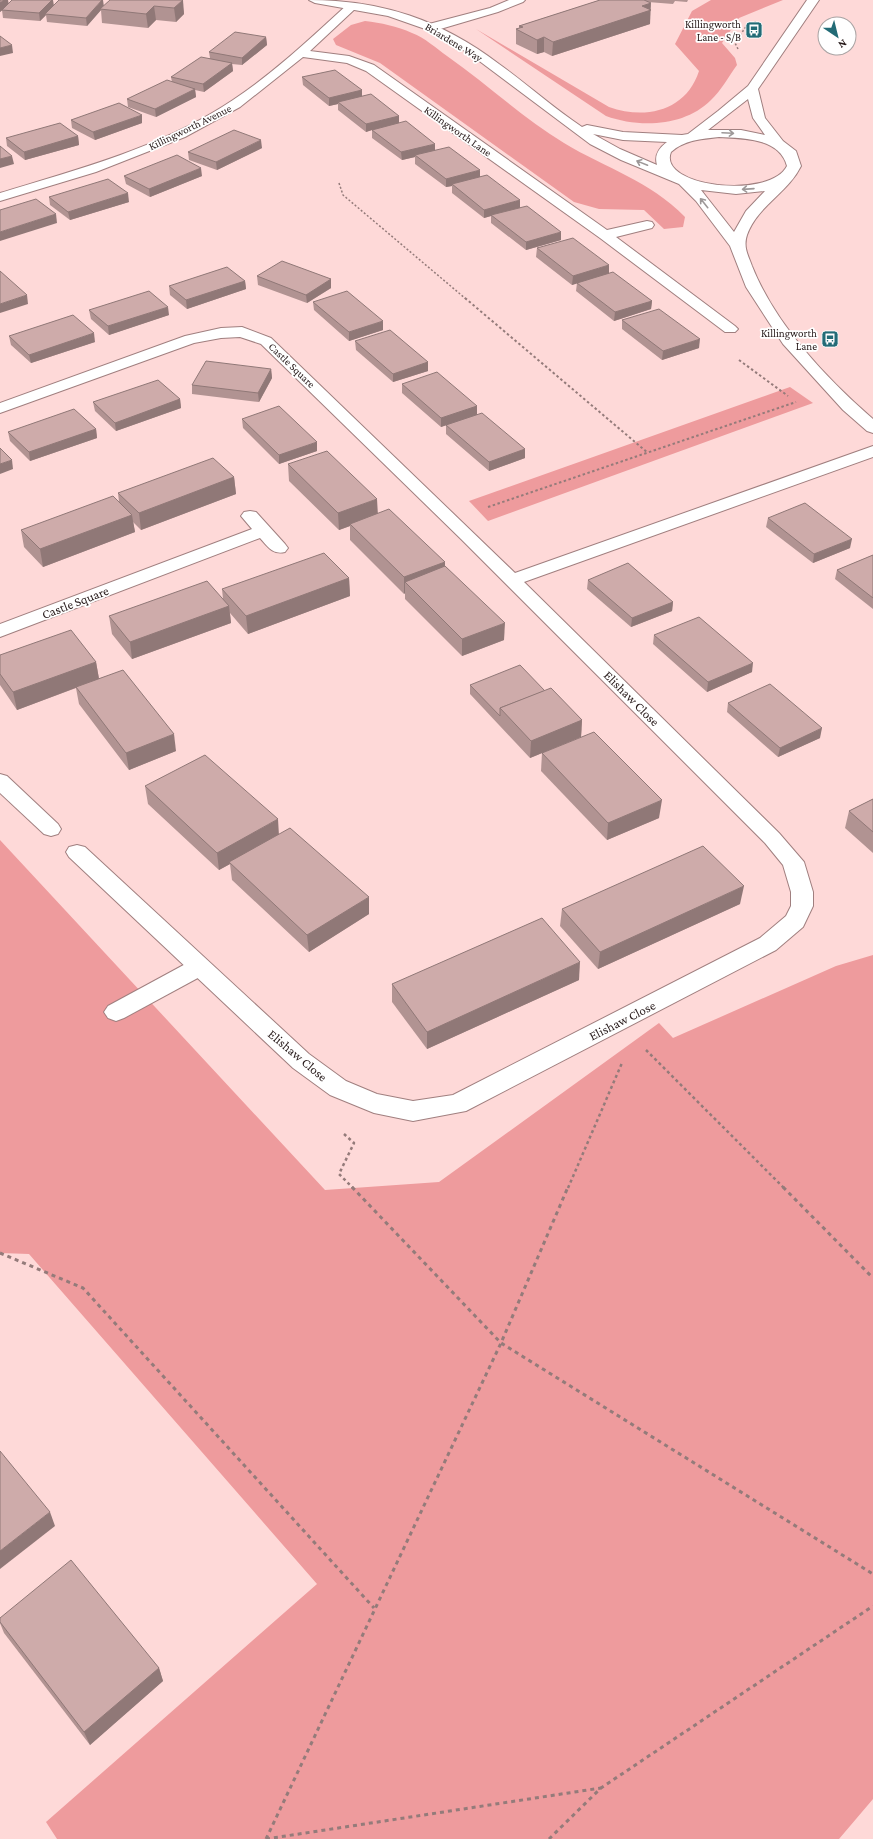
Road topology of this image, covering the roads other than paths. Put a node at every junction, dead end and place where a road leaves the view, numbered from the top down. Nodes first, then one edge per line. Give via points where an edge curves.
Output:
1 (315, 0) edge
2 (518, 0) edge
3 (813, 0) edge
4 (352, 6) junction
5 (433, 27) junction
6 (299, 53) junction
7 (752, 89) junction
8 (574, 126) junction
9 (685, 138) junction
10 (781, 146) junction
11 (785, 178) junction
12 (681, 179) junction
13 (0, 197) edge
14 (647, 225) dead end
15 (605, 235) junction
16 (736, 245) junction
17 (730, 329) dead end
18 (1, 405) edge
19 (873, 428) edge
20 (873, 451) edge
21 (250, 516) dead end
22 (262, 531) junction
23 (467, 535) joint
24 (279, 548) dead end
25 (512, 580) junction
26 (0, 631) edge
27 (0, 781) edge
28 (51, 829) dead end
29 (77, 852) dead end
30 (199, 967) junction
31 (116, 1012) dead end

1 - 4 street, Briardene Way
2 - 5 street via 494,10
3 - 7 street
4 - 5 street, Briardene Way via 408,18
4 - 6 street, Killingworth Avenue
5 - 8 street, Briardene Way via 480,56
6 - 13 street, Killingworth Avenue via 242,100 191,129 129,156
6 - 15 street, Killingworth Lane via 349,60 370,68
7 - 9 street via 723,114
7 - 10 street via 759,118
8 - 9 street via 623,136
12 -> 8 street, Briardene Way via 608,148
9 -> 10 street via 709,133 732,133 756,136
9 - 12 street via 667,148 662,158 666,169
10 - 11 street via 789,152 794,163 794,168
11 -> 12 street via 768,186 744,190 715,188
11 - 16 street via 753,211
16 -> 12 street via 701,198
14 - 15 street
15 - 17 street, Killingworth Lane
16 - 19 street via 764,305 788,341 849,408
18 - 23 street, Castle Square via 190,339 242,332 266,341
20 - 25 street
21 - 22 street
22 - 24 street
22 - 26 street, Castle Square
23 - 25 street, Elishaw Close
25 - 30 street, Elishaw Close via 772,838 793,862 802,892 802,906 795,921 768,944 627,1030 457,1104 413,1111 374,1103 338,1088 301,1061
27 - 28 street
29 - 30 street, Elishaw Close
30 - 31 street

